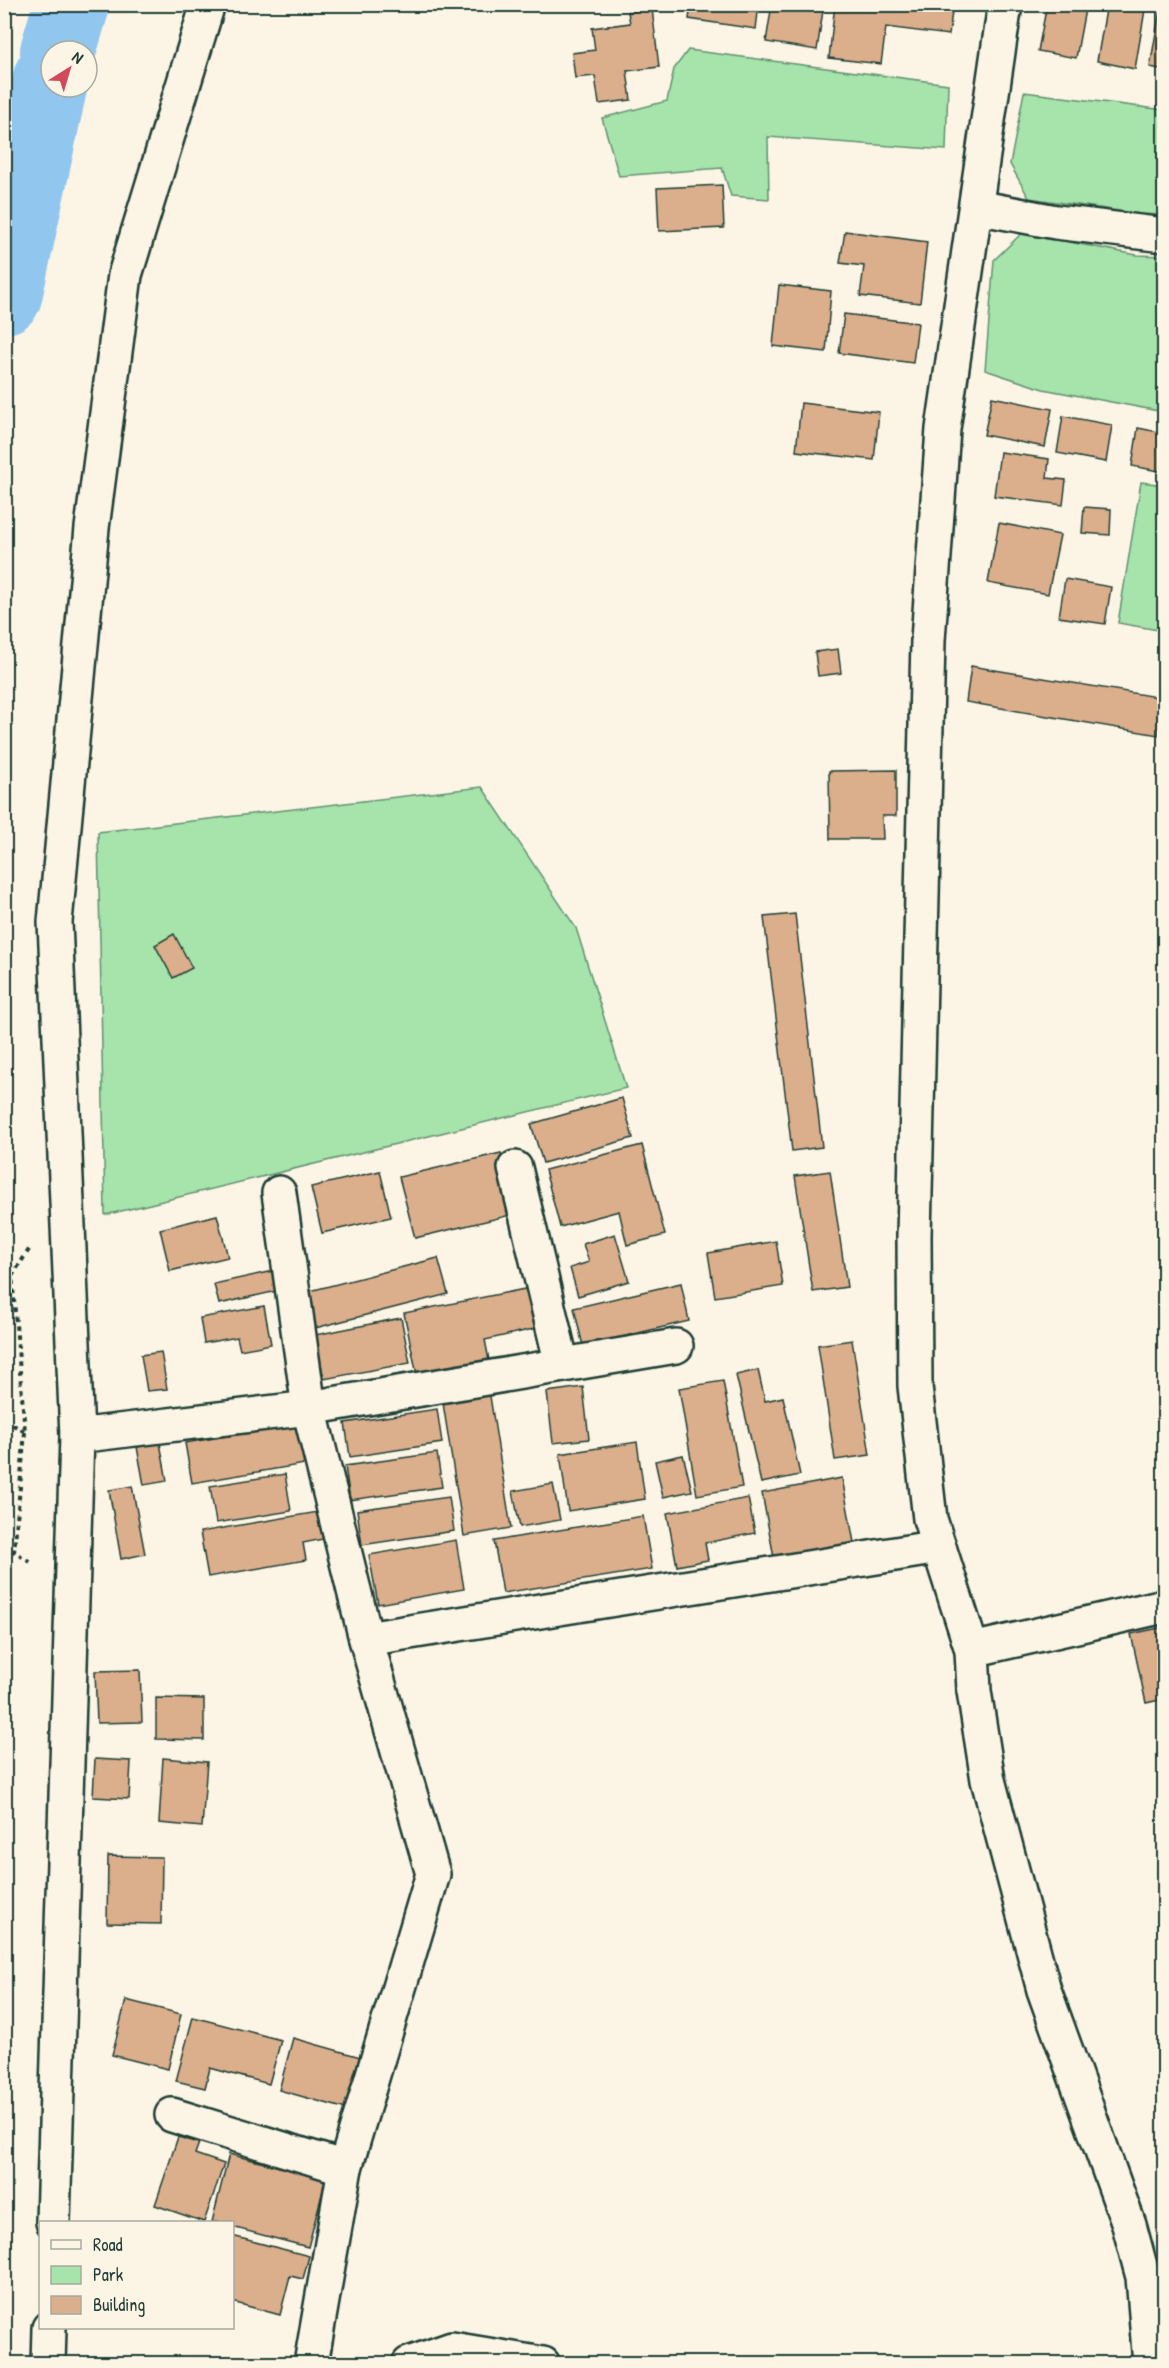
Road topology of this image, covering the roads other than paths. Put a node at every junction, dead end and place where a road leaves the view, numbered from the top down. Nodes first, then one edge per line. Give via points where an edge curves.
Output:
1 (208, 4) edge
2 (1005, 4) edge
3 (976, 207) junction
4 (1164, 235) edge
5 (515, 1168) dead end
6 (279, 1193) dead end
7 (676, 1346) dead end
8 (562, 1365) junction
9 (309, 1408) junction
10 (77, 1436) junction
11 (939, 1547) junction
12 (1164, 1606) edge
13 (366, 1639) junction
14 (972, 1650) junction
15 (172, 2115) dead end
16 (345, 2168) junction
17 (53, 2221) edge
18 (49, 2329) edge
19 (48, 2364) edge
20 (311, 2364) edge
21 (409, 2364) edge
22 (543, 2364) edge
23 (1149, 2364) edge

1 - 10 street via 125,275 92,528 55,922
2 - 3 street
3 - 4 street via 1056,222
3 - 11 street via 943,429 928,640 914,1236 915,1386 930,1519
5 - 8 street
6 - 9 street
7 - 8 street
8 - 9 street
9 - 10 street
9 - 13 street
10 - 17 street
11 - 13 street
11 - 14 street
12 - 14 street
13 - 16 street via 433,1874
14 - 23 street via 974,1691 988,1780 1044,1990 1129,2225 1143,2277
15 - 16 street
16 - 20 street
18 - 19 street
21 - 22 street via 452,2349

